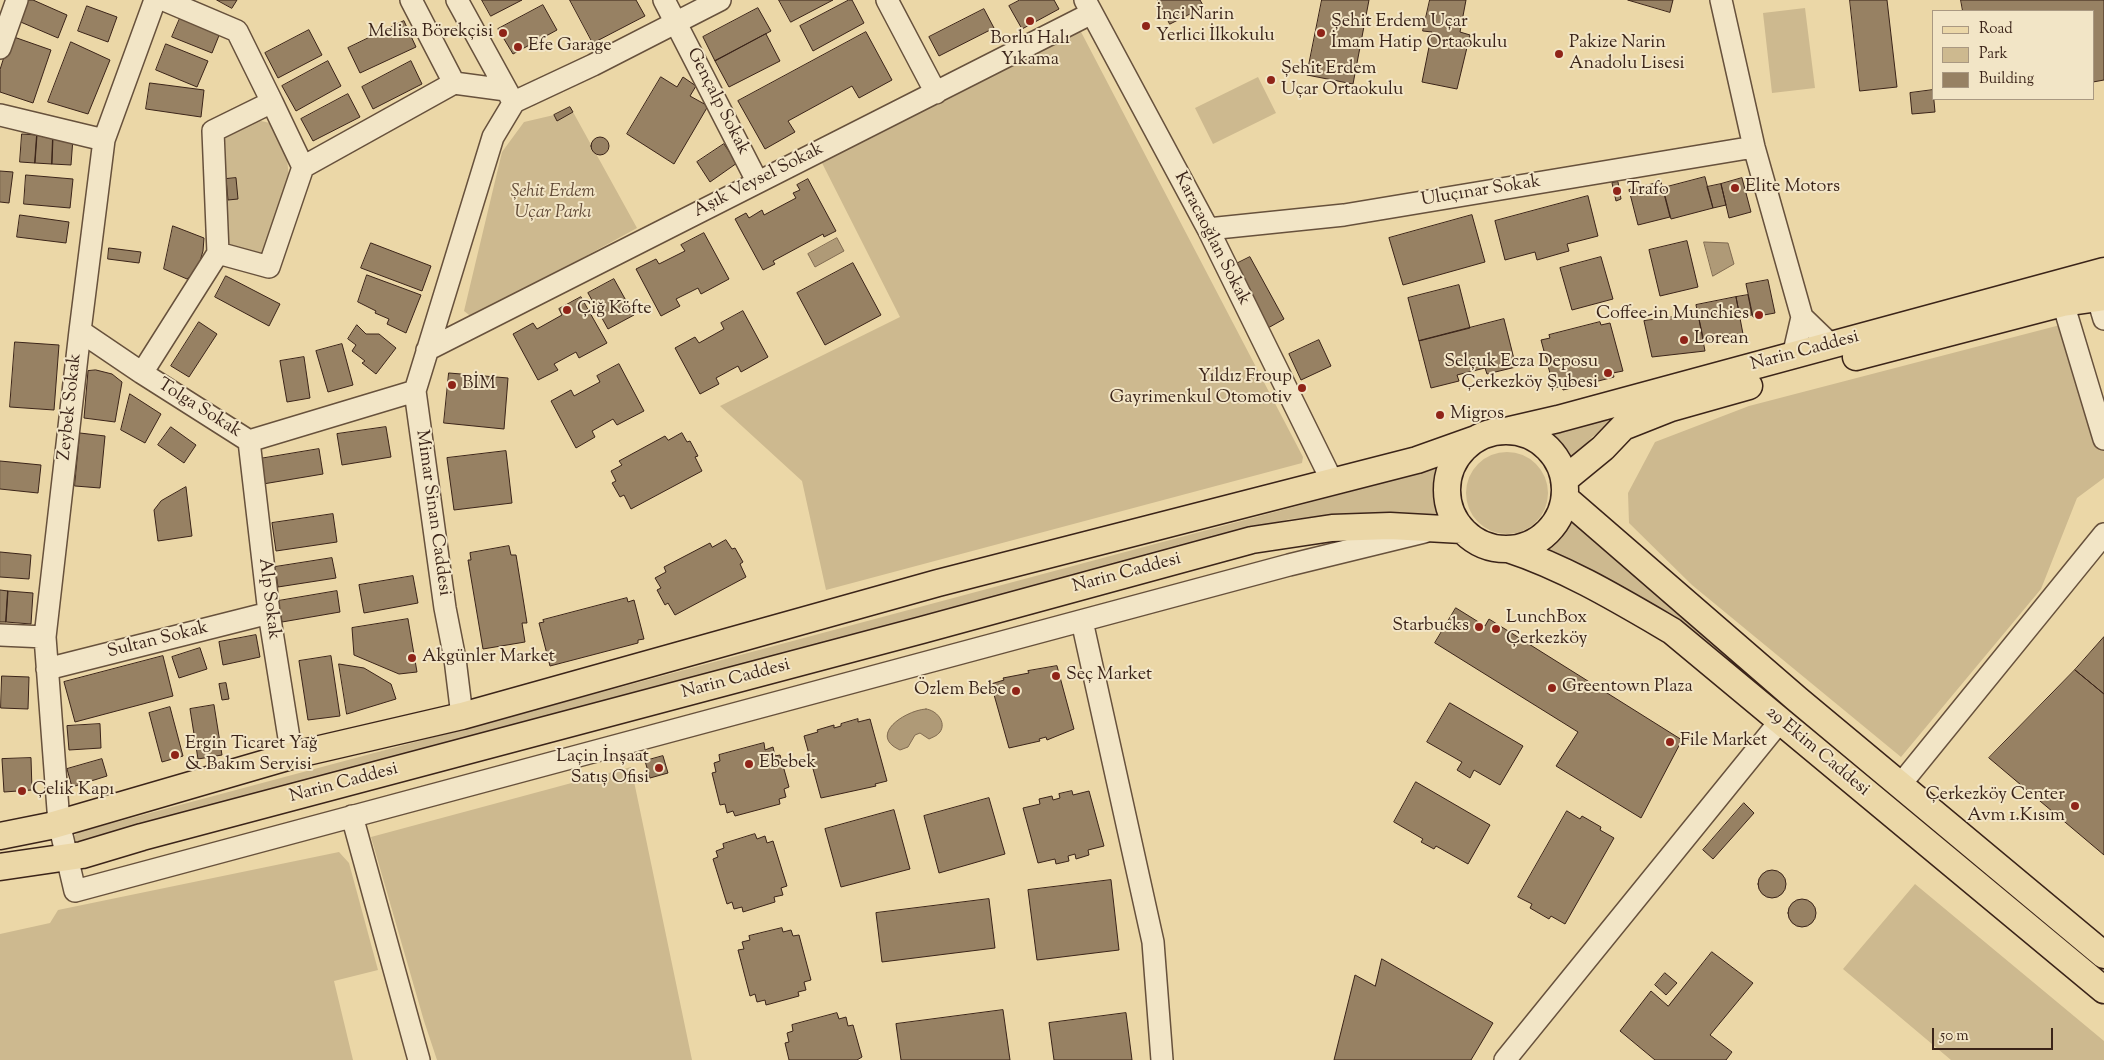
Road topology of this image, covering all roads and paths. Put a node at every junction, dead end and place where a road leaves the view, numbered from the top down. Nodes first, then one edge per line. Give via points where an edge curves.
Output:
1 (17, 0) edge
2 (155, 0) edge
3 (164, 0) edge
4 (410, 0) edge
5 (458, 0) edge
6 (664, 0) edge
7 (720, 0) edge
8 (887, 0) edge
9 (1720, 0) edge
10 (1088, 6) edge
11 (676, 23) junction
12 (0, 48) edge
13 (454, 82) junction
14 (936, 92) junction
15 (510, 96) junction
16 (272, 102) junction
17 (0, 115) edge
18 (104, 140) junction
19 (1754, 147) junction
20 (303, 167) junction
21 (757, 181) junction
22 (1208, 229) junction
23 (218, 254) junction
24 (2104, 271) edge
25 (2063, 303) junction
26 (2102, 305) edge
27 (1802, 317) junction
28 (80, 331) junction
29 (1831, 345) junction
30 (427, 350) junction
31 (1793, 356) junction
32 (142, 373) junction
33 (414, 391) junction
34 (1506, 431) junction
35 (1476, 439) junction
36 (2104, 439) edge
37 (249, 441) junction
38 (1332, 481) junction
39 (1564, 489) junction
40 (1450, 529) junction
41 (2104, 534) edge
42 (1508, 549) junction
43 (270, 613) junction
44 (1082, 622) junction
45 (0, 635) edge
46 (44, 637) junction
47 (47, 669) junction
48 (462, 716) junction
49 (1781, 720) junction
50 (294, 755) junction
51 (1900, 785) junction
52 (352, 816) junction
53 (54, 824) junction
54 (0, 836) edge
55 (66, 858) junction
56 (7, 867) edge
57 (2104, 955) edge
58 (2104, 990) edge
59 (419, 1060) edge
60 (1162, 1060) edge
61 (1505, 1060) edge

1 - 12 street
2 - 18 street, Zeybek Sokak
3 - 16 street via 237,31
4 - 13 street
5 - 15 street
6 - 11 street, Gençalp Sokak
7 - 11 street
8 - 14 street
9 - 19 street
10 - 14 street, Aşık Veysel Sokak
10 - 22 street, Karacaoğlan Sokak
11 - 15 street
11 - 21 street, Gençalp Sokak
13 - 15 street
13 - 20 street
14 - 21 street, Aşık Veysel Sokak
15 - 30 street, Mimar Sinan Caddesi
16 - 20 street
16 - 23 street via 213,131
17 - 18 street
18 - 28 street, Zeybek Sokak
19 - 22 street, Uluçınar Sokak via 1344,215
19 - 27 street
20 - 23 street via 269,267
21 - 30 street, Aşık Veysel Sokak
22 - 38 street, Karacaoğlan Sokak
23 - 32 street
24 - 29 main road, Narin Caddesi
25 - 26 main road, Narin Caddesi
25 - 36 street
25 - 39 main road, Narin Caddesi via 1671,408 1623,426
27 - 29 street
27 - 31 street
28 - 32 street, Tolga Sokak
28 - 46 street, Zeybek Sokak
29 - 31 main road, Narin Caddesi
30 - 33 street, Mimar Sinan Caddesi
31 - 34 main road, Narin Caddesi
32 - 37 street, Tolga Sokak
33 - 37 street, Tolga Sokak
33 - 48 street, Mimar Sinan Caddesi
34 - 35 main road
34 - 39 main road via 1538,440 1550,451 1559,464
35 - 38 main road via 1417,460
35 - 40 main road via 1452,464 1447,481 1447,499 1453,516
37 - 43 street, Alp Sokak
38 - 48 main road via 938,583
39 - 42 main road via 1560,514 1551,528 1539,539
39 - 51 main road, 29 Ekim Caddesi via 1789,693
40 - 42 main road via 1491,547
40 - 44 street via 1289,565
40 - 55 main road, Narin Caddesi via 1332,528 1252,540
41 - 51 street
42 - 49 main road, 29 Ekim Caddesi via 1572,575 1672,631
43 - 47 street, Sultan Sokak
43 - 50 street, Alp Sokak
44 - 52 street
44 - 60 street via 1153,942
45 - 46 street
46 - 47 street, Zeybek Sokak
47 - 53 street, Zeybek Sokak
48 - 50 main road
49 - 58 main road, 29 Ekim Caddesi
49 - 61 street
50 - 53 main road
51 - 57 main road, 29 Ekim Caddesi
52 - 55 street, Zeybek Sokak via 75,891
52 - 59 street
53 - 54 main road
53 - 55 street, Zeybek Sokak
55 - 56 main road, Narin Caddesi

